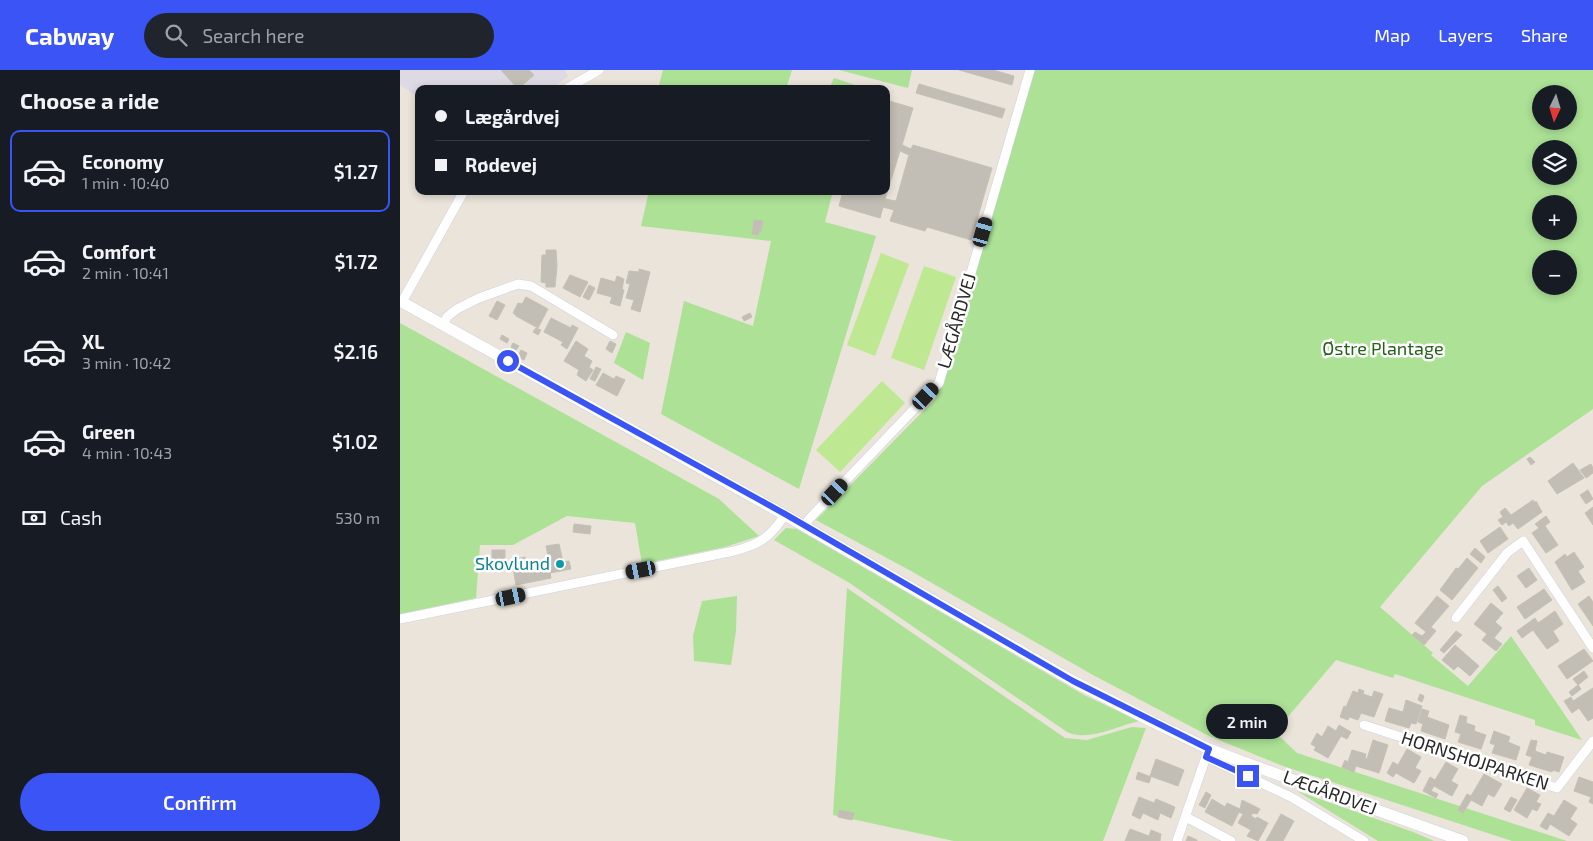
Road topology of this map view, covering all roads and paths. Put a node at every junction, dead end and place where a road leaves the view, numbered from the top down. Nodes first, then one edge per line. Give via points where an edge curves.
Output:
1 (599, 70) edge
2 (1030, 70) edge
3 (573, 85) edge
4 (462, 195) edge
5 (401, 301) edge
6 (443, 325) junction
7 (613, 335) dead end
8 (785, 514) junction
9 (805, 526) junction
10 (1456, 618) dead end
11 (400, 619) edge
12 (1593, 648) edge
13 (1364, 725) dead end
14 (1593, 741) edge
15 (1208, 753) junction
16 (1186, 817) junction
17 (1177, 841) edge
18 (1231, 841) edge
19 (1364, 841) edge
20 (1463, 841) edge

1 - 3 street
2 - 9 street, LÆGÅRDVEJ via 939,383
4 - 5 street, LÆGÅRDVEJ
5 - 6 street, LÆGÅRDVEJ
6 - 7 street via 457,309 518,284 531,286
6 - 8 street, LÆGÅRDVEJ
8 - 9 street, LÆGÅRDVEJ
8 - 11 street via 774,532 750,547
9 - 15 street, LÆGÅRDVEJ via 1073,681
10 - 12 street via 1507,554 1523,542
13 - 14 street, HORNSHØJPARKEN via 1557,788
15 - 16 street
15 - 19 street
15 - 20 street, LÆGÅRDVEJ
16 - 17 street
16 - 18 street

